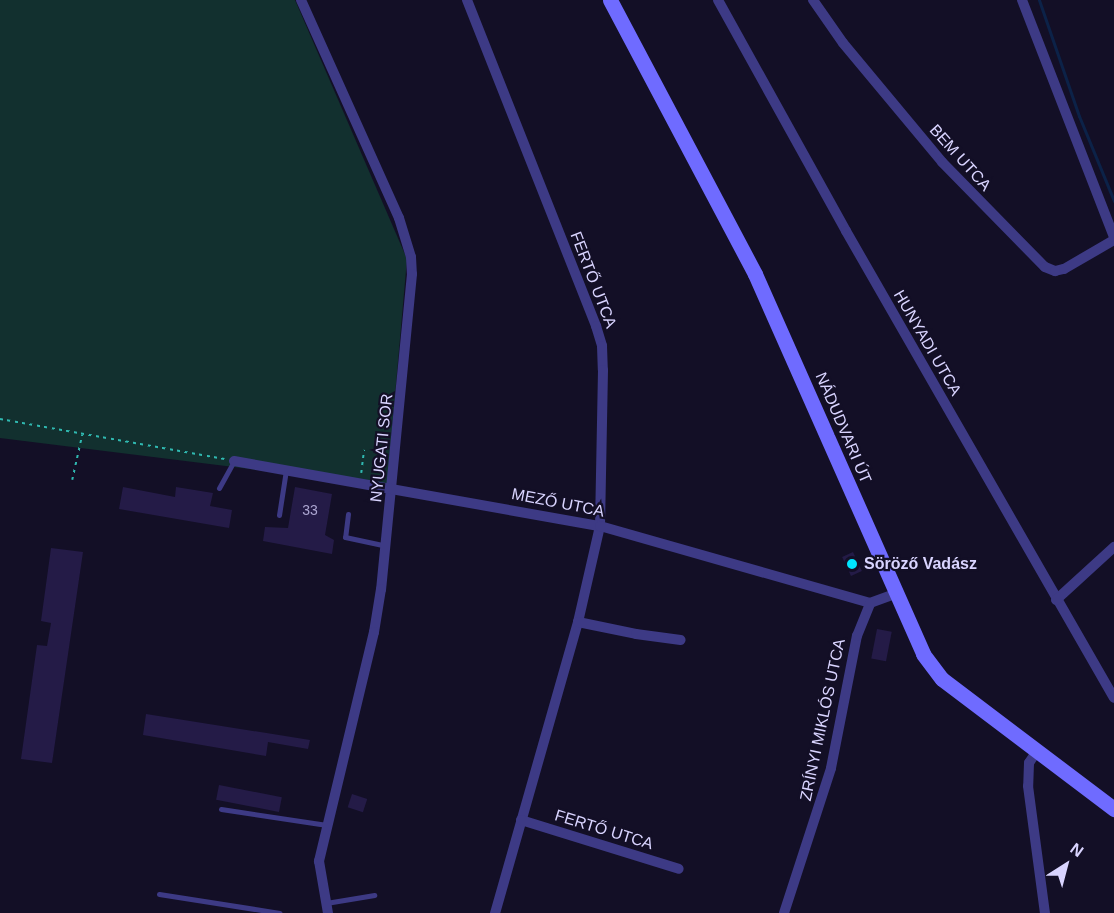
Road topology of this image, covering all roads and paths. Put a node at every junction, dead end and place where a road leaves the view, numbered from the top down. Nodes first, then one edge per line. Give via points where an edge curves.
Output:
1 (301, 0) edge
2 (467, 0) edge
3 (610, 0) edge
4 (718, 0) edge
5 (813, 0) edge
6 (1022, 0) edge
7 (1114, 238) edge
8 (0, 419) edge
9 (82, 434) junction
10 (364, 450) dead end
11 (234, 461) junction
12 (286, 470) junction
13 (72, 480) dead end
14 (360, 483) junction
15 (219, 488) dead end
16 (392, 488) junction
17 (348, 514) dead end
18 (279, 515) dead end
19 (600, 526) junction
20 (387, 546) junction
21 (1114, 547) edge
22 (895, 594) junction
23 (1056, 600) junction
24 (870, 603) junction
25 (578, 622) junction
26 (681, 640) dead end
27 (1114, 698) edge
28 (1036, 751) junction
29 (221, 809) dead end
30 (1114, 809) edge
31 (521, 820) junction
32 (327, 825) junction
33 (679, 869) dead end
34 (159, 894) dead end
35 (374, 895) dead end
36 (327, 908) edge
37 (280, 913) edge
38 (495, 913) edge
39 (784, 913) edge
40 (1045, 913) edge

1 - 16 street, NYUGATI SOR via 399,219 411,257 412,291
2 - 19 street, FERTŐ UTCA via 602,346
3 - 22 main road, NÁDUDVARI ÚT via 755,274
4 - 23 street, HUNYADI UTCA
5 - 7 street, BEM UTCA via 843,43 942,162 1045,267 1064,269
6 - 7 street
8 - 9 path
9 - 11 path
9 - 13 path
10 - 14 path
11 - 12 street, MEZŐ UTCA
11 - 15 lane
12 - 14 street, MEZŐ UTCA
12 - 18 lane
14 - 16 street, MEZŐ UTCA
16 - 19 street, MEZŐ UTCA
16 - 20 street, NYUGATI SOR
17 - 20 lane via 345,537
19 - 24 street, MEZŐ UTCA
19 - 25 street, FERTŐ UTCA
20 - 32 street, NYUGATI SOR via 374,632
21 - 23 street
22 - 24 street
22 - 28 main road, NÁDUDVARI ÚT via 923,654 942,679
23 - 27 street, HUNYADI UTCA
24 - 39 street, ZRÍNYI MIKLÓS UTCA via 857,636 831,768
25 - 26 street
25 - 31 street, FERTŐ UTCA
28 - 30 main road, NÁDUDVARI ÚT
28 - 40 street via 1029,763 1028,786
29 - 32 lane
31 - 33 street, FERTŐ UTCA
31 - 38 street, FERTŐ UTCA
32 - 36 street, NYUGATI SOR via 319,861
34 - 37 lane
35 - 36 lane

